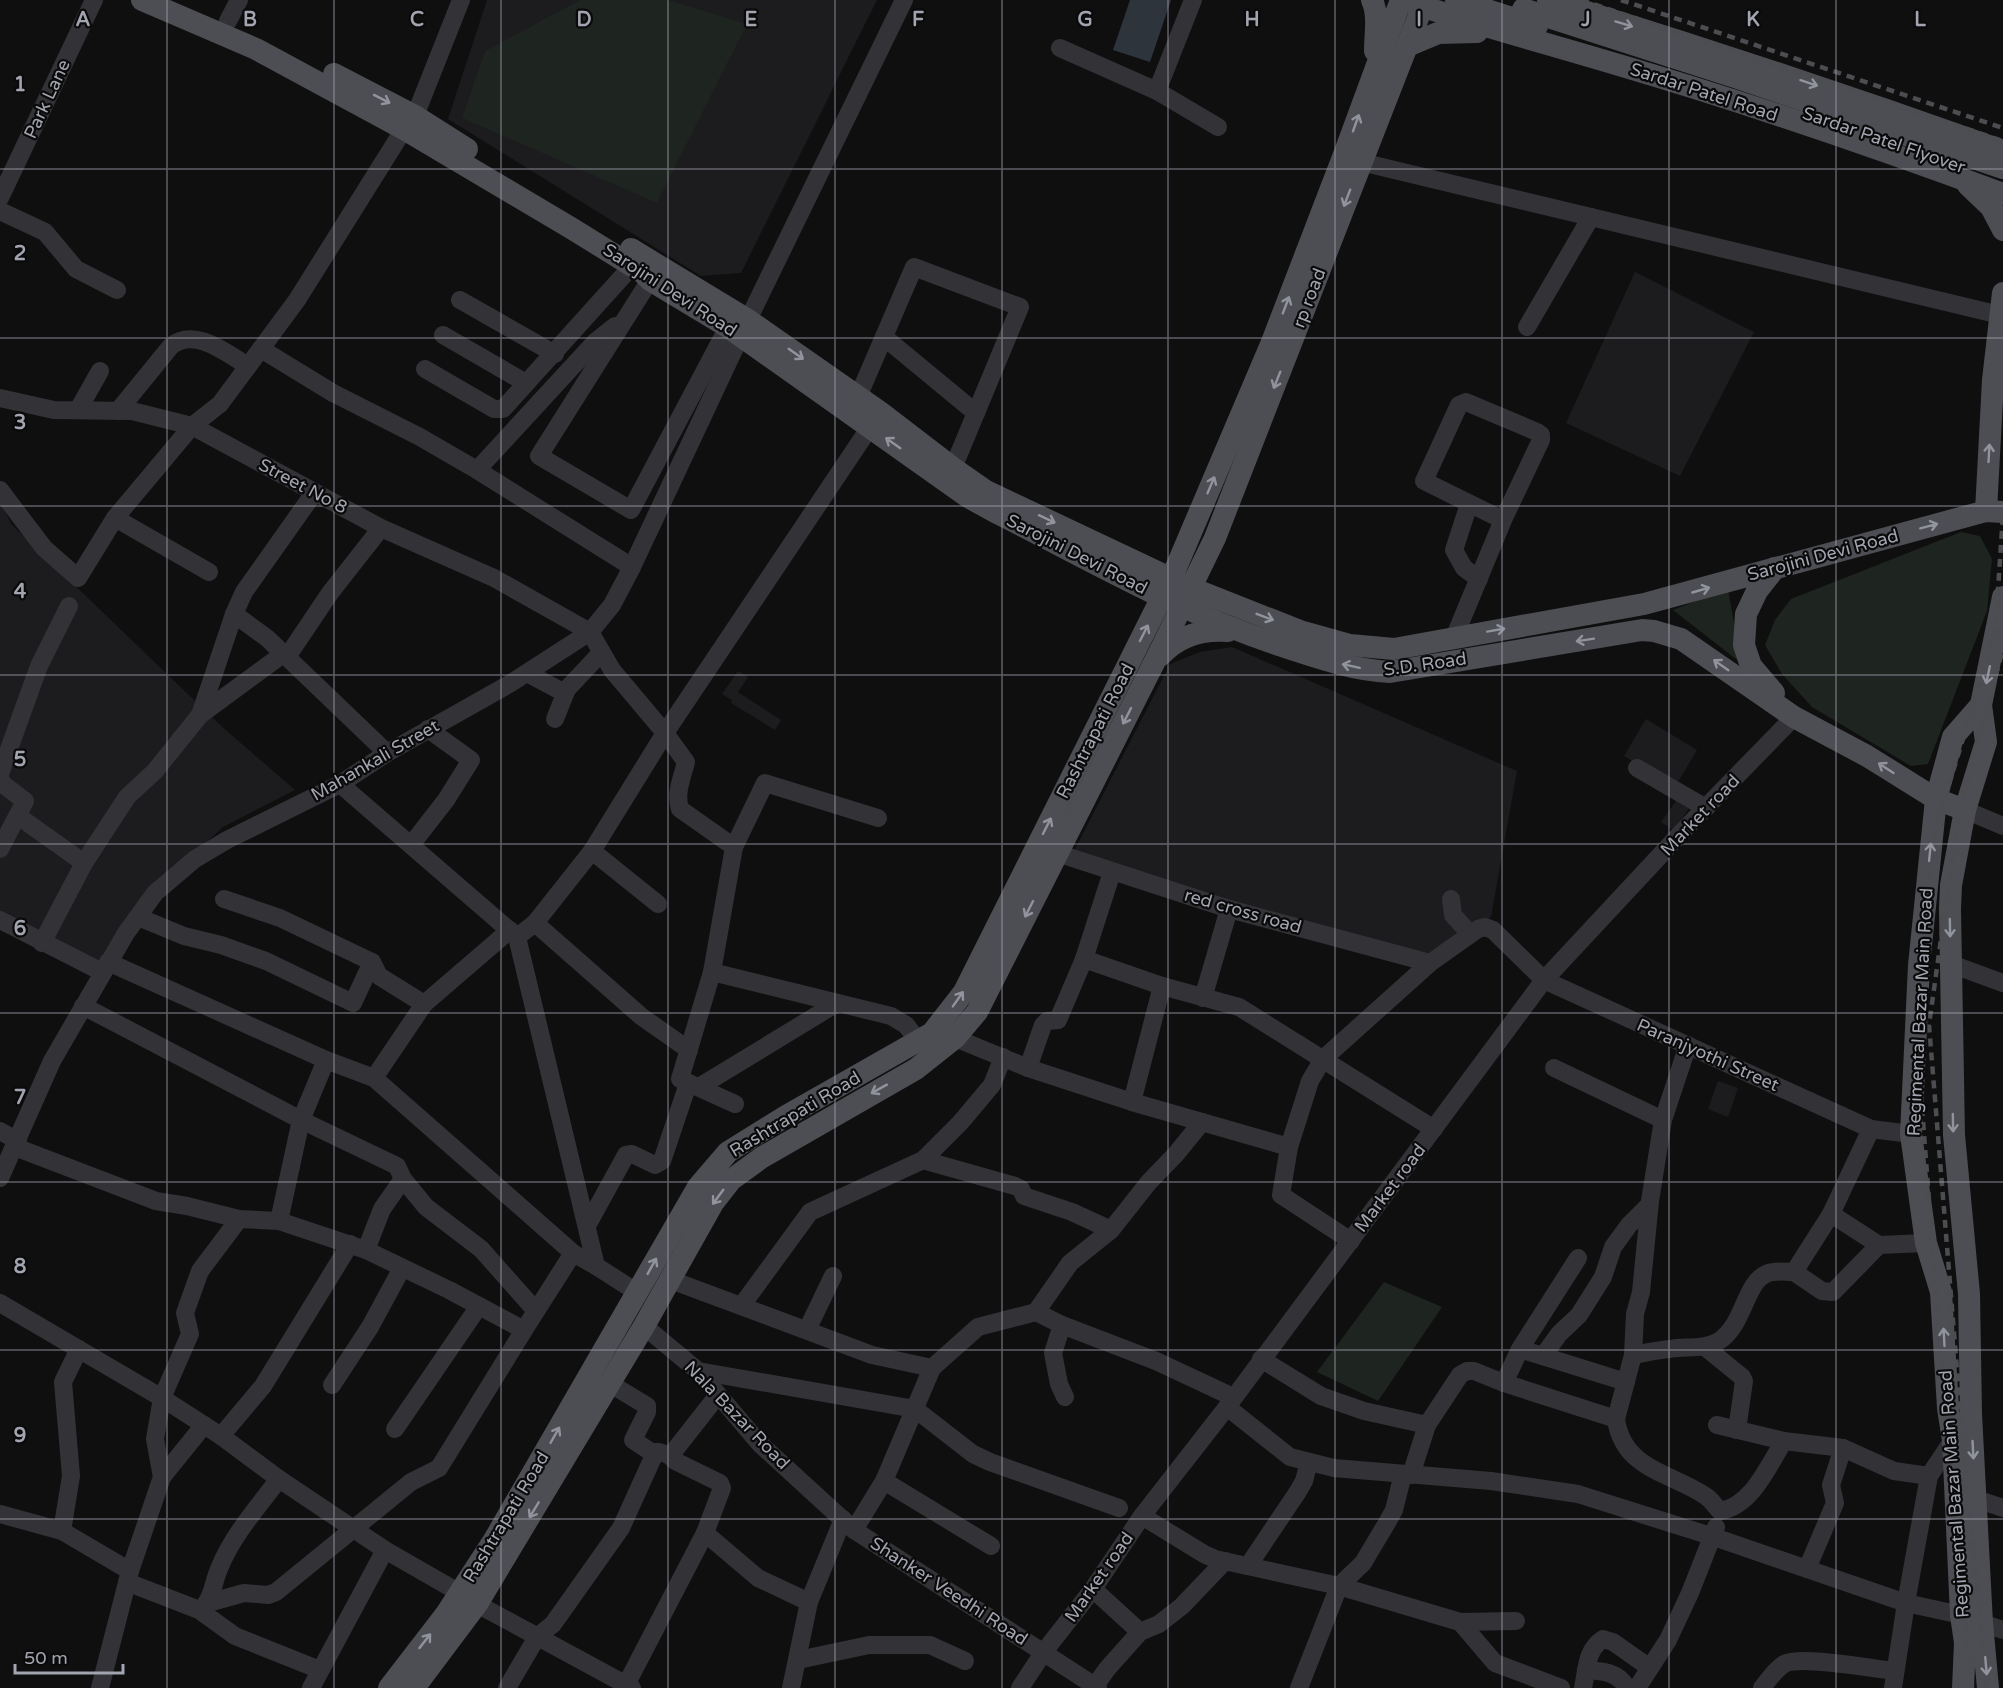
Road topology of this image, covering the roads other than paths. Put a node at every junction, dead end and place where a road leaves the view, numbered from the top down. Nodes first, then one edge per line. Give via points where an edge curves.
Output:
1 (94, 0) edge
2 (142, 0) edge
3 (178, 0) edge
4 (239, 0) edge
5 (461, 0) edge
6 (904, 0) edge
7 (1193, 0) edge
8 (1372, 0) edge
9 (1456, 0) edge
10 (1496, 0) edge
11 (1548, 0) edge
12 (1412, 2) edge
13 (228, 21) junction
14 (1511, 34) junction
15 (1407, 46) junction
16 (1060, 48) dead end
17 (1748, 63) junction
18 (1375, 70) junction
19 (1157, 91) junction
20 (1736, 102) junction
21 (410, 123) junction
22 (1218, 127) dead end
23 (2002, 154) edge
24 (1361, 162) junction
25 (1950, 175) junction
26 (2003, 180) edge
27 (1979, 185) junction
28 (2003, 194) edge
29 (0, 198) edge
30 (0, 212) edge
31 (1591, 217) junction
32 (2003, 230) edge
33 (632, 266) junction
34 (650, 280) junction
35 (117, 290) dead end
36 (460, 300) dead end
37 (2001, 304) edge
38 (628, 315) junction
39 (1527, 327) dead end
40 (739, 328) junction
41 (443, 335) dead end
42 (884, 337) junction
43 (261, 349) junction
44 (555, 354) junction
45 (248, 366) junction
46 (425, 369) dead end
47 (100, 371) dead end
48 (526, 383) junction
49 (858, 397) junction
50 (0, 398) edge
51 (78, 410) junction
52 (118, 411) junction
53 (976, 413) junction
54 (192, 426) junction
55 (870, 427) junction
56 (953, 468) junction
57 (477, 470) junction
58 (0, 490) edge
59 (314, 492) junction
60 (1469, 504) junction
61 (1994, 512) edge
62 (115, 518) junction
63 (1503, 520) junction
64 (1193, 527) junction
65 (381, 528) junction
66 (1215, 538) junction
67 (1119, 552) junction
68 (632, 567) junction
69 (1775, 568) junction
70 (209, 573) dead end
71 (1479, 579) junction
72 (1176, 593) junction
73 (2003, 597) edge
74 (1644, 604) joint
75 (1235, 605) junction
76 (69, 606) dead end
77 (234, 614) junction
78 (2000, 629) edge
79 (590, 632) junction
80 (1246, 635) junction
81 (1454, 638) junction
82 (601, 653) junction
83 (285, 655) junction
84 (1153, 664) junction
85 (527, 673) junction
86 (567, 689) junction
87 (1982, 705) junction
88 (200, 715) junction
89 (1794, 717) junction
90 (555, 719) dead end
91 (429, 729) junction
92 (665, 732) junction
93 (387, 753) junction
94 (1637, 768) dead end
95 (0, 774) edge
96 (0, 779) edge
97 (340, 784) junction
98 (1936, 800) junction
99 (1706, 808) junction
100 (1965, 810) junction
101 (18, 816) junction
102 (878, 818) dead end
103 (2003, 826) edge
104 (411, 845) junction
105 (734, 847) junction
106 (0, 849) edge
107 (592, 851) junction
108 (1057, 853) junction
109 (84, 863) junction
110 (1112, 872) junction
111 (224, 899) dead end
112 (1451, 899) dead end
113 (658, 904) dead end
114 (1229, 909) junction
115 (138, 918) junction
116 (0, 920) edge
117 (536, 923) junction
118 (514, 934) junction
119 (1470, 934) junction
120 (42, 943) junction
121 (1084, 959) junction
122 (372, 962) junction
123 (1430, 963) junction
124 (1951, 964) junction
125 (105, 967) junction
126 (712, 972) junction
127 (1544, 980) junction
128 (2003, 983) edge
129 (1162, 986) junction
130 (1203, 998) junction
131 (837, 1003) junction
132 (424, 1004) junction
133 (83, 1006) junction
134 (955, 1038) junction
135 (919, 1042) junction
136 (1688, 1046) junction
137 (689, 1050) junction
138 (1003, 1057) junction
139 (1323, 1059) junction
140 (326, 1060) junction
141 (1028, 1068) junction
142 (1554, 1068) dead end
143 (374, 1078) junction
144 (693, 1086) junction
145 (1132, 1102) junction
146 (735, 1104) dead end
147 (301, 1120) junction
148 (1663, 1120) junction
149 (1202, 1122) junction
150 (1434, 1129) junction
151 (1871, 1130) junction
152 (0, 1131) edge
153 (1911, 1134) junction
154 (16, 1144) junction
155 (1289, 1147) junction
156 (755, 1149) junction
157 (923, 1160) junction
158 (0, 1178) edge
159 (404, 1179) junction
160 (1649, 1205) junction
161 (1831, 1214) junction
162 (239, 1219) junction
163 (279, 1221) junction
164 (588, 1224) junction
165 (1112, 1230) junction
166 (1351, 1241) junction
167 (1926, 1243) junction
168 (1879, 1245) junction
169 (358, 1247) junction
170 (573, 1253) junction
171 (1578, 1258) dead end
172 (596, 1266) junction
173 (402, 1268) junction
174 (1794, 1272) junction
175 (833, 1276) dead end
176 (671, 1280) junction
177 (638, 1293) junction
178 (0, 1303) edge
179 (742, 1305) junction
180 (479, 1306) junction
181 (536, 1311) junction
182 (1036, 1312) junction
183 (1062, 1325) junction
184 (644, 1326) junction
185 (524, 1330) junction
186 (807, 1330) junction
187 (1705, 1347) junction
188 (80, 1349) junction
189 (1520, 1349) junction
190 (1633, 1355) junction
191 (1543, 1356) junction
192 (1261, 1359) junction
193 (932, 1368) junction
194 (698, 1371) junction
195 (1626, 1382) junction
196 (609, 1383) junction
197 (1504, 1383) junction
198 (332, 1385) dead end
199 (718, 1395) junction
200 (1065, 1397) dead end
201 (162, 1398) junction
202 (1230, 1402) junction
203 (915, 1409) junction
204 (1960, 1414) junction
205 (1616, 1419) junction
206 (204, 1425) junction
207 (1427, 1425) junction
208 (1716, 1425) dead end
209 (395, 1429) dead end
210 (1737, 1430) junction
211 (221, 1436) junction
212 (1953, 1440) junction
213 (1784, 1441) junction
214 (1843, 1448) junction
215 (662, 1454) junction
216 (1309, 1462) junction
217 (1407, 1474) junction
218 (1929, 1476) junction
219 (162, 1477) junction
220 (279, 1479) junction
221 (884, 1481) junction
222 (1976, 1499) junction
223 (1119, 1508) dead end
224 (2003, 1508) edge
225 (1720, 1511) junction
226 (0, 1514) edge
227 (1142, 1516) junction
228 (849, 1525) junction
229 (355, 1529) junction
230 (62, 1531) junction
231 (705, 1533) junction
232 (1714, 1537) junction
233 (991, 1546) dead end
234 (385, 1550) junction
235 (1225, 1561) junction
236 (1248, 1566) junction
237 (1807, 1569) junction
238 (129, 1577) junction
239 (1339, 1586) junction
240 (1093, 1589) junction
241 (469, 1599) junction
242 (809, 1602) junction
243 (1906, 1603) junction
244 (204, 1607) junction
245 (1961, 1615) junction
246 (1516, 1621) dead end
247 (1460, 1622) junction
248 (1993, 1627) edge
249 (1140, 1632) junction
250 (537, 1637) junction
251 (1043, 1653) junction
252 (798, 1660) junction
253 (965, 1661) dead end
254 (1650, 1668) junction
255 (320, 1670) junction
256 (1585, 1679) edge
257 (1894, 1680) edge
258 (629, 1686) edge
259 (1022, 1687) edge
260 (1096, 1687) edge
261 (100, 1688) edge
262 (311, 1688) edge
263 (389, 1688) edge
264 (414, 1688) edge
265 (507, 1688) edge
266 (791, 1688) edge
267 (1299, 1688) edge
268 (1561, 1688) edge
269 (1627, 1688) edge
270 (1637, 1688) edge
271 (1762, 1688) edge
272 (1963, 1688) edge
273 (1988, 1688) edge

1 - 29 street, Park Lane
2 - 21 main road, Sarojini Devi Road via 256,49
3 - 13 main road, Sarojini Devi Road
4 - 13 street
5 - 21 street
6 - 40 street
7 - 19 street
8 - 18 main road via 1376,17
9 - 26 main road, Sardar Patel Flyover
10 - 23 main road, Sardar Patel Flyover via 1735,77
11 -> 17 main road
12 - 14 main road, Sardar Patel Road
12 - 15 main road, rp road
12 - 18 main road, rp road
13 -> 21 main road, Sarojini Devi Road
14 - 15 main road via 1455,31 1424,37
14 - 20 main road, Sardar Patel Road
15 - 24 main road, rp road
16 - 19 street
17 - 20 main road
17 -> 23 main road
64 -> 18 main road, rp road via 1272,342
19 - 22 street
20 - 25 main road, Sardar Patel Road
21 - 33 main road, Sarojini Devi Road
21 - 40 main road, Sarojini Devi Road
21 - 43 street via 297,300
24 - 31 street
24 -> 66 main road, rp road
25 - 27 main road, Sardar Patel Road
25 - 32 main road via 1973,188 1991,207
26 - 27 main road via 1990,186
27 - 28 main road, Sardar Patel Road
30 - 35 street via 45,232 76,269
31 - 37 street
31 - 39 street
33 - 34 main road, Sarojini Devi Road
33 - 44 street
34 - 38 street
34 - 40 main road, Sarojini Devi Road
36 - 44 street
61 -> 37 main road via 1993,381
38 - 40 street via 539,456 631,510
38 - 57 street via 595,342
40 -> 49 main road, Sarojini Devi Road
40 - 55 main road, Sarojini Devi Road
40 - 68 street, Mahankali Street
41 - 48 street
42 - 49 street
42 - 53 street
42 - 53 street via 914,267 1020,308
43 - 45 street
43 - 57 street via 333,393
44 - 48 street
45 - 52 street via 210,344 178,340
45 - 54 street via 220,404
46 - 48 street via 499,410
47 - 51 street
49 - 56 main road, Sarojini Devi Road
50 - 51 street, Street No 8 via 54,410
51 - 52 street, Street No 8
52 - 54 street, Street No 8
53 - 56 street
54 - 59 street, Street No 8
54 - 62 street
72 -> 55 main road, Sarojini Devi Road via 994,513
55 - 92 street
56 -> 67 main road, Sarojini Devi Road via 986,491
57 - 68 street
58 - 62 street via 44,548 78,578
59 - 65 street, Street No 8
59 - 77 street via 244,592
60 - 63 street
60 - 63 street via 1424,481 1459,405 1466,402 1541,435
60 - 71 street via 1454,550 1464,568
69 -> 61 main road, Sarojini Devi Road
62 - 70 street
63 - 71 street
64 - 67 main road via 1166,554 1155,557
64 - 72 main road, rp road
65 - 79 street, Street No 8 via 494,578
65 - 83 street
66 - 72 main road, rp road
66 - 75 main road via 1210,566 1213,583
67 - 72 main road, Sarojini Devi Road
68 - 79 street, Mahankali Street via 612,605
74 -> 69 main road, Sarojini Devi Road
69 - 89 main road via 1746,614 1744,645 1751,666
71 - 81 street
72 - 75 main road, S.D. Road
72 - 80 main road, S.D. Road
72 - 84 main road, Rashtrapati Road
135 -> 72 main road, Rashtrapati Road via 939,1025 964,992
73 - 78 main road, Regimental Bazar Main Road
81 -> 74 main road, S.D. Road
75 -> 81 main road, S.D. Road via 1300,631 1350,645 1394,649
76 - 95 street via 39,666
77 - 83 street
77 - 88 street
78 -> 87 main road, Regimental Bazar Main Road
79 - 82 street
79 - 85 street, Mahankali Street
80 - 84 main road via 1226,630 1185,637 1167,648
89 -> 80 main road, S.D. Road via 1687,642 1642,630 1390,672 1323,661
82 - 86 street
82 - 92 street via 626,689
83 - 88 street
83 - 93 street
84 -> 108 main road, Rashtrapati Road
85 - 86 street via 561,691
85 - 91 street, Mahankali Street
86 - 90 street
87 - 98 main road, Regimental Bazar Main Road via 1953,737
87 - 100 main road, Regimental Bazar Main Road via 1986,742
88 - 109 street via 155,771 127,797
98 -> 89 main road via 1867,756
89 - 99 street, Market road
91 - 93 street, Mahankali Street
91 - 104 street via 471,760
92 - 105 street via 686,762 677,800 680,809
92 - 107 street
93 - 97 street, Mahankali Street
94 - 99 street
96 - 101 street via 25,801
97 - 104 street
97 - 115 street, Mahankali Street via 195,859 155,893
98 - 100 main road
153 -> 98 main road, Regimental Bazar Main Road via 1919,965
99 - 127 street, Market road
100 - 103 street
100 -> 124 main road, Regimental Bazar Main Road via 1951,885
101 - 106 street
101 - 109 street
102 - 105 street via 765,783
104 - 118 street
105 - 126 street
107 - 113 street
107 - 117 street
108 - 110 street, red cross road
108 -> 134 main road, Rashtrapati Road via 977,1012
109 - 120 street
110 - 114 street, red cross road
110 - 121 street
111 - 122 street via 280,918
112 - 119 street via 1453,915
114 - 123 street, red cross road
114 - 130 street
115 - 122 street via 266,961 353,1003
115 - 125 street, Mahankali Street
116 - 120 street
117 - 118 street
117 - 137 street via 642,1017
118 - 132 street
118 - 164 street
119 - 123 street
119 - 127 street via 1485,927 1493,930
120 - 125 street
121 - 129 street
121 - 141 street via 1058,1020 1043,1025
122 - 132 street via 379,976
123 - 139 street
124 - 128 street
124 -> 204 main road, Regimental Bazar Main Road via 1953,1135 1969,1294
125 - 133 street, Mahankali Street
125 - 140 street
126 - 131 street
126 - 137 street
127 - 136 street, Paranjyothi Street
127 - 150 street, Market road
129 - 130 street
129 - 145 street
130 - 139 street via 1239,1007
131 - 135 street via 891,1016 906,1025
131 - 144 street
132 - 143 street
133 - 147 street
133 - 154 street, Mahankali Street via 52,1061
134 - 138 street
134 -> 156 main road, Rashtrapati Road via 916,1069
135 - 156 main road, Rashtrapati Road via 786,1116
136 - 148 street
136 - 151 street, Paranjyothi Street
137 - 144 street via 680,1077
138 - 141 street
138 - 157 street via 992,1085
139 - 150 street
139 - 155 street via 1310,1081
140 - 143 street
140 - 147 street
141 - 145 street
142 - 148 street
143 - 170 street
144 - 146 street
144 - 164 street via 662,1161 656,1165 626,1155
145 - 149 street
147 - 159 street via 397,1166
147 - 163 street
148 - 160 street
149 - 155 street
149 - 165 street
150 - 166 street, Market road
151 - 153 street, Paranjyothi Street
151 - 161 street
152 - 154 street
153 - 167 main road, Regimental Bazar Main Road
154 - 158 street, Mahankali Street
154 - 162 street via 156,1201
155 - 166 street via 1281,1195
156 -> 176 main road, Rashtrapati Road via 713,1203
177 -> 156 main road, Rashtrapati Road via 698,1187 728,1152
157 - 165 street via 1015,1186 1022,1189 1024,1196
157 - 179 street via 810,1212
159 - 169 street
159 - 181 street via 426,1208 480,1249
160 - 190 street
160 - 191 street via 1613,1247 1603,1277 1579,1315
161 - 168 street
161 - 174 street
162 - 163 street
162 - 201 street via 200,1271 185,1313 190,1334
163 - 169 street
164 - 172 street
165 - 182 street via 1070,1263
166 - 192 street, Market road
167 - 168 street
204 -> 167 main road, Regimental Bazar Main Road via 1941,1292
168 - 174 street via 1833,1292 1822,1292
169 - 173 street
169 - 211 street via 263,1386
170 - 172 street
170 - 181 street
171 - 189 street
172 - 177 street
173 - 180 street
173 - 198 street
174 - 187 street via 1763,1275 1730,1332
175 - 186 street
176 - 179 street
176 - 184 main road, Rashtrapati Road
241 -> 177 main road, Rashtrapati Road via 494,1540
178 - 188 street
179 - 186 street
180 - 185 street
180 - 209 street
181 - 185 street
182 - 183 street
182 - 193 street via 978,1327
183 - 200 street via 1053,1353
183 - 202 street via 1156,1361
184 - 194 street, Nala Bazar Road
184 - 196 main road, Rashtrapati Road
185 - 229 street via 439,1468 411,1482
186 - 193 street via 872,1355
187 - 190 street
187 - 210 street via 1744,1381
188 - 201 street
188 - 230 street via 63,1382 71,1476
189 - 191 street
189 - 197 street
190 - 195 street
191 - 195 street
192 - 202 street, Market road
192 - 207 street via 1321,1396 1364,1411
193 - 203 street
194 - 199 street, Nala Bazar Road
194 - 203 street
195 - 205 street
196 - 215 street via 646,1406 647,1412 633,1440
196 -> 241 main road, Rashtrapati Road
197 - 205 street
197 - 207 street via 1467,1371 1460,1375
199 - 215 street via 674,1451
199 - 228 street, Nala Bazar Road via 760,1444
201 - 206 street
201 - 219 street via 154,1439
202 - 216 street via 1290,1457
202 - 227 street, Market road
203 - 221 street
203 - 223 street via 973,1454
204 - 212 main road, Regimental Bazar Main Road
204 -> 222 main road, Regimental Bazar Main Road
205 - 225 street via 1620,1437 1651,1470 1708,1498
206 - 211 street
206 - 219 street
207 - 217 street
208 - 210 street
210 - 213 street
211 - 220 street
212 - 218 street
212 - 245 main road, Regimental Bazar Main Road
213 - 214 street
213 - 225 street via 1753,1490 1739,1504
214 - 218 street via 1894,1472
214 - 237 street via 1831,1485 1835,1503
215 - 231 street via 722,1485
215 - 250 street via 621,1528 553,1624
216 - 217 street
216 - 236 street via 1297,1493
217 - 232 street via 1578,1494
217 - 239 street via 1391,1516 1363,1563
218 - 243 street
219 - 238 street
220 - 229 street
220 - 244 street via 228,1551
221 - 228 street
221 - 233 street
222 - 224 street
222 - 248 main road, Regimental Bazar Main Road
225 - 232 street
226 - 230 street
227 - 235 street via 1204,1554
227 - 240 street, Market road
228 - 242 street
228 - 251 street, Shanker Veedhi Road
229 - 234 street
229 - 244 street via 276,1592 244,1593
230 - 238 street
231 - 242 street via 758,1578
231 - 258 street
232 - 237 street
232 - 254 street via 1668,1640
234 - 241 street
234 - 255 street
235 - 236 street
235 - 249 street via 1182,1606 1159,1624
236 - 239 street
237 - 243 street
238 - 244 street
238 - 261 street
239 - 247 street
239 - 267 street
240 - 249 street
240 - 251 street, Market road
241 - 250 street
263 -> 241 main road, Rashtrapati Road
241 - 264 main road, Rashtrapati Road
242 - 252 street
243 - 245 street
243 - 257 street
244 - 255 street via 235,1636
245 - 272 main road, Regimental Bazar Main Road via 1965,1643
246 - 247 street
247 - 268 street via 1495,1663
248 -> 273 main road, Regimental Bazar Main Road
249 - 260 street
250 - 258 street
250 - 265 street
251 - 259 street, Market road
251 - 260 street
252 - 253 street via 869,1645 930,1645
252 - 266 street
254 - 256 street via 1603,1639 1592,1648
254 - 270 street
255 - 262 street
256 - 269 street via 1612,1674
257 - 271 street via 1801,1660 1785,1664

